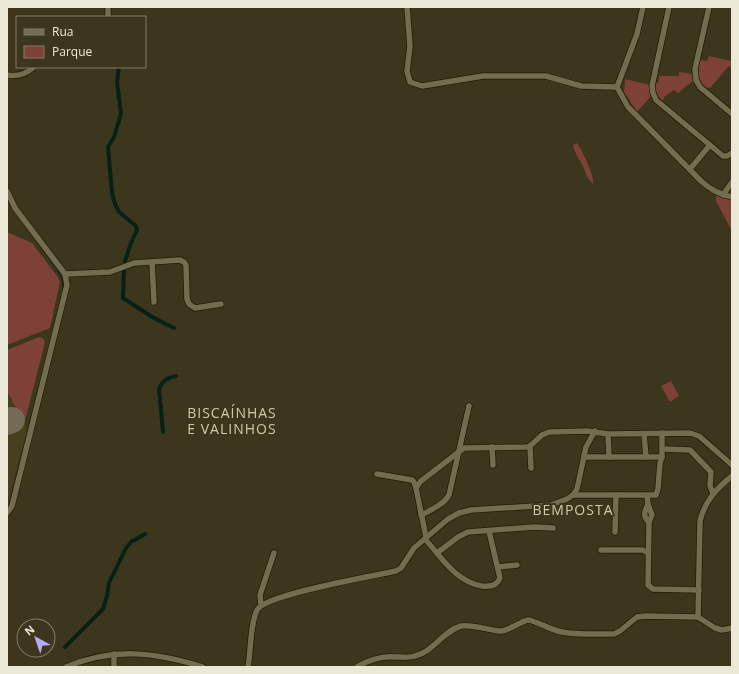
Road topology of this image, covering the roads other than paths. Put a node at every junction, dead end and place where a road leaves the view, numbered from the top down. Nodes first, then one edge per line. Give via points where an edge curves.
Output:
1 (407, 7) edge
2 (643, 7) edge
3 (669, 7) edge
4 (709, 7) edge
5 (33, 68) edge
6 (7, 75) edge
7 (617, 87) junction
8 (732, 114) edge
9 (710, 145) junction
10 (732, 153) edge
11 (690, 169) junction
12 (732, 182) edge
13 (7, 191) edge
14 (723, 195) junction
15 (732, 197) edge
16 (152, 262) junction
17 (65, 274) junction
18 (152, 300) dead end
19 (221, 304) dead end
20 (469, 406) dead end
21 (595, 431) junction
22 (662, 433) junction
23 (608, 434) junction
24 (644, 434) junction
25 (530, 446) junction
26 (492, 447) junction
27 (663, 449) junction
28 (459, 451) junction
29 (584, 457) junction
30 (609, 457) junction
31 (646, 457) junction
32 (662, 457) junction
33 (493, 465) dead end
34 (732, 466) edge
35 (531, 468) dead end
36 (377, 474) dead end
37 (732, 476) edge
38 (416, 488) junction
39 (713, 493) junction
40 (573, 495) junction
41 (616, 495) junction
42 (648, 496) junction
43 (7, 514) edge
44 (421, 515) junction
45 (552, 528) dead end
46 (489, 530) junction
47 (615, 532) dead end
48 (426, 538) junction
49 (601, 550) dead end
50 (274, 553) dead end
51 (437, 553) junction
52 (648, 554) junction
53 (517, 565) dead end
54 (498, 567) junction
55 (699, 590) junction
56 (261, 605) junction
57 (698, 617) junction
58 (732, 628) edge
59 (114, 654) junction
60 (66, 667) edge
61 (114, 667) edge
62 (203, 667) edge
63 (248, 667) edge
64 (357, 667) edge

1 - 7 street via 410,46 407,71 410,82 422,86 483,76 546,76 581,86
2 - 7 street via 637,34
3 - 9 street via 652,93 656,100
4 - 8 street via 694,75 700,87
5 - 6 street via 26,73
7 - 11 street via 628,107
9 - 10 street via 723,156
9 - 11 street
11 - 14 street via 712,191
12 - 14 street
13 - 17 street via 15,208
14 - 15 street
16 - 17 street via 134,263 110,272
16 - 18 street
16 - 19 street via 184,262 187,299 192,307
17 - 43 street via 67,285 64,298 12,506
20 - 28 street
21 - 23 street
21 - 25 street via 545,433
21 - 29 street via 586,447
22 - 24 street
22 - 27 street
22 - 34 street via 695,434
23 - 24 street
23 - 30 street
24 - 31 street
25 - 26 street
25 - 35 street
26 - 28 street via 470,447
26 - 33 street
27 - 32 street
27 - 39 street via 687,449 692,452 711,472 710,486
28 - 38 street via 420,481
28 - 44 street via 451,489 446,500
29 - 30 street
29 - 40 street via 579,482
30 - 31 street
31 - 32 street
32 - 42 street via 658,493
36 - 38 street via 412,480
37 - 39 street
38 - 44 street
39 - 55 street via 700,521
40 - 41 street
40 - 48 street via 552,505 465,511 448,519
41 - 42 street
41 - 47 street
42 - 52 street via 648,504 644,511 649,522
44 - 48 street
45 - 46 street
46 - 51 street via 463,534
46 - 54 street
48 - 51 street
48 - 56 street via 414,548 401,568 396,571 321,586
49 - 52 street via 643,550
50 - 56 street via 260,595
51 - 54 street via 458,576 476,585 487,586 498,582
52 - 55 street via 647,582 650,588
53 - 54 street
55 - 57 street
56 - 63 street via 253,621
57 - 58 street via 715,628
57 - 64 street via 637,617 614,634 562,632 529,620 502,631 462,626 451,630 423,654 383,657
59 - 60 street
59 - 61 street
59 - 62 street via 141,653

